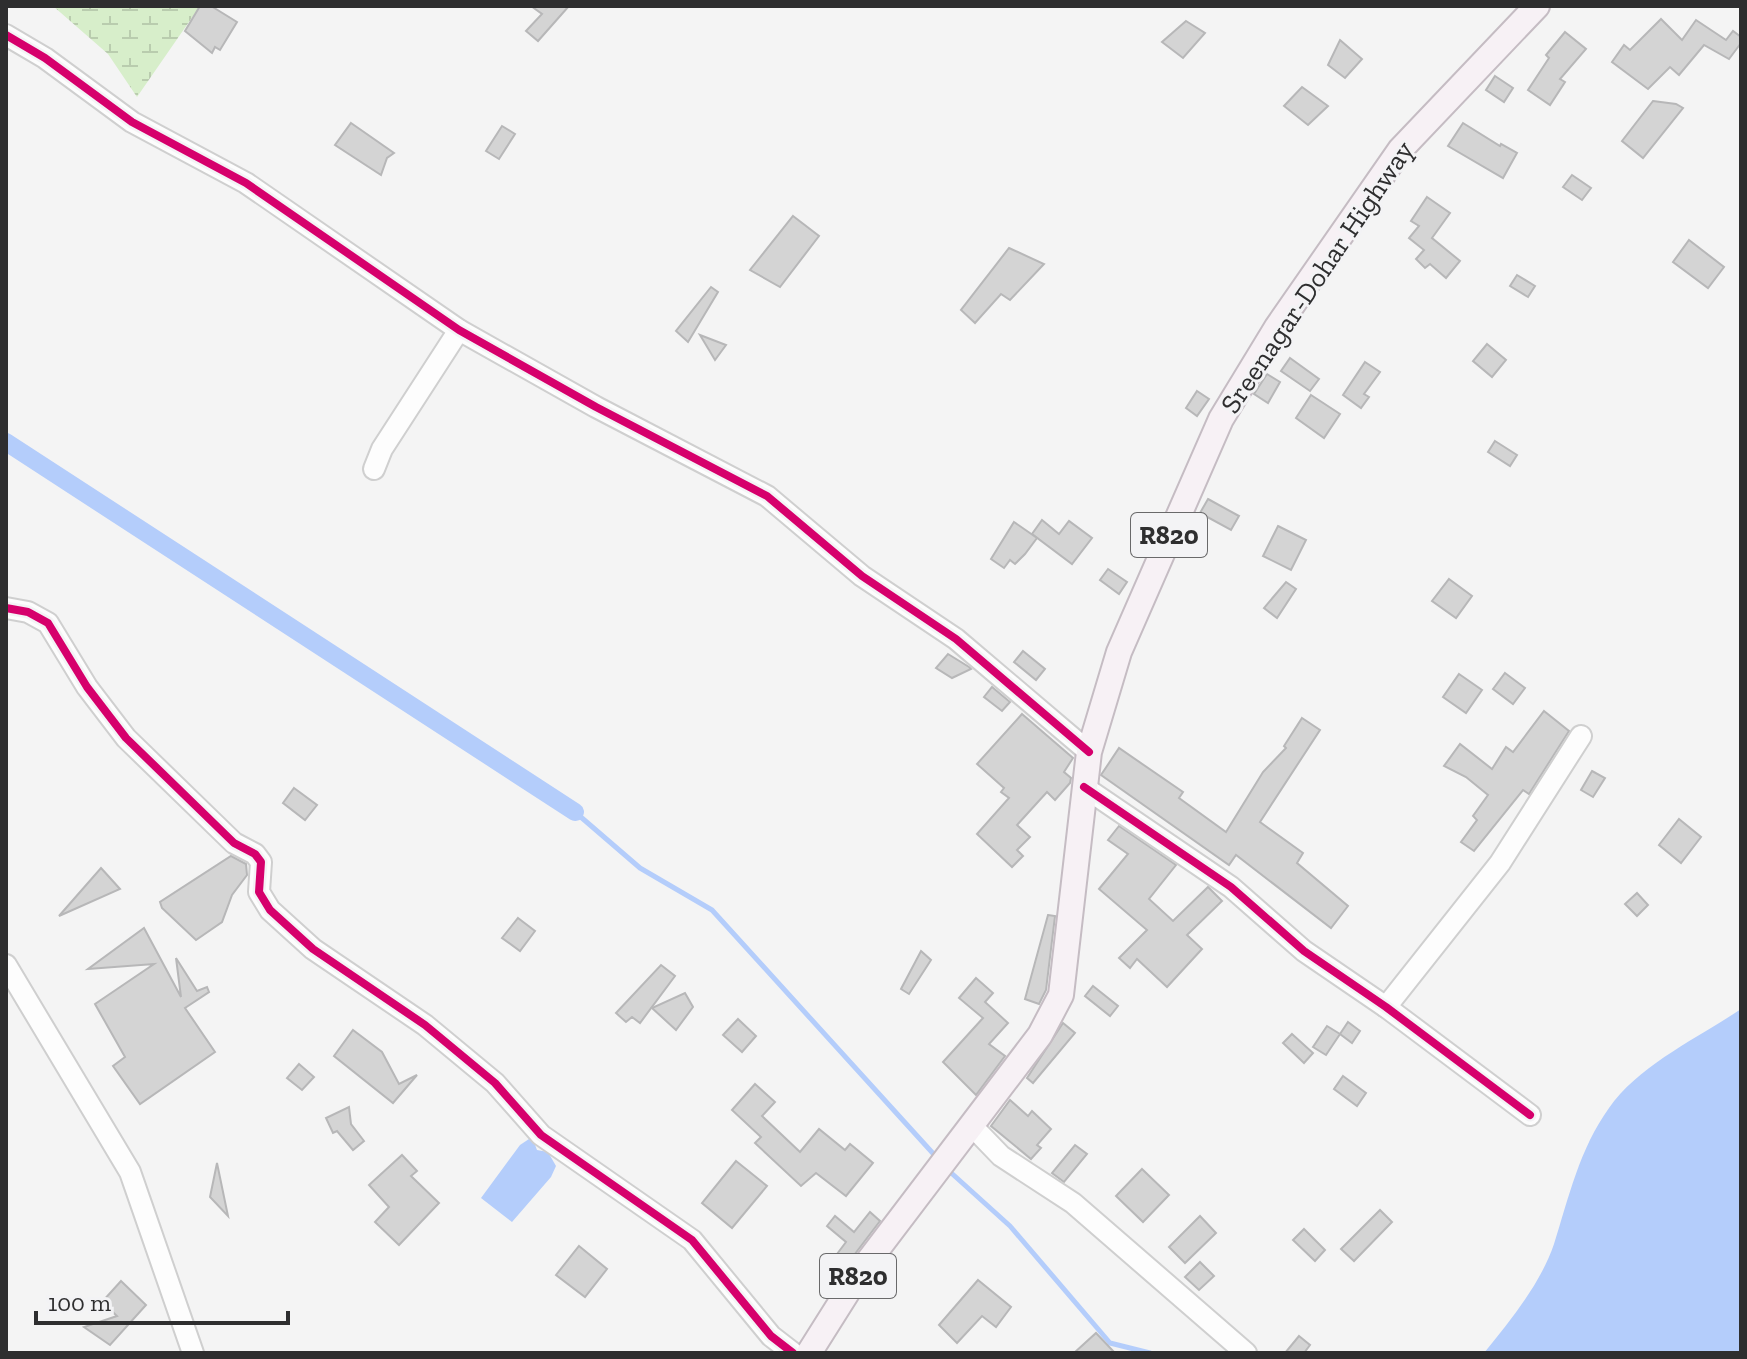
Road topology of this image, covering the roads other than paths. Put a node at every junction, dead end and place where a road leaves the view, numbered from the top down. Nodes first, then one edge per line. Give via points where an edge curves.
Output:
1 (1537, 6) edge
2 (6, 35) edge
3 (459, 330) junction
4 (374, 469) dead end
5 (6, 608) edge
6 (1581, 736) dead end
7 (1089, 752) junction
8 (1084, 787) junction
9 (6, 965) edge
10 (1386, 1007) junction
11 (1530, 1115) dead end
12 (969, 1132) junction
13 (193, 1353) edge
14 (793, 1353) edge
15 (809, 1353) edge
16 (1246, 1353) edge

1 - 7 main road, Sreenagar-Dohar Highway / R820 via 1400,150 1277,327 1221,419 1119,652
2 - 3 street via 132,122 246,183
3 - 4 street
3 - 7 street via 767,496 862,576 956,639
5 - 14 street via 48,623 126,738 234,843 255,854 261,862 259,892 270,910 313,949 425,1025 495,1083 541,1135 692,1240 771,1336
6 - 10 street via 1500,863
7 - 8 main road, Sreenagar-Dohar Highway / R820
8 - 10 street via 1231,887 1304,951
8 - 12 main road, Sreenagar-Dohar Highway / R820 via 1061,995 1040,1035
9 - 13 street via 130,1172
10 - 11 street
12 - 15 main road, Sreenagar-Dohar Highway / R820 via 851,1285
12 - 16 street via 1073,1203

